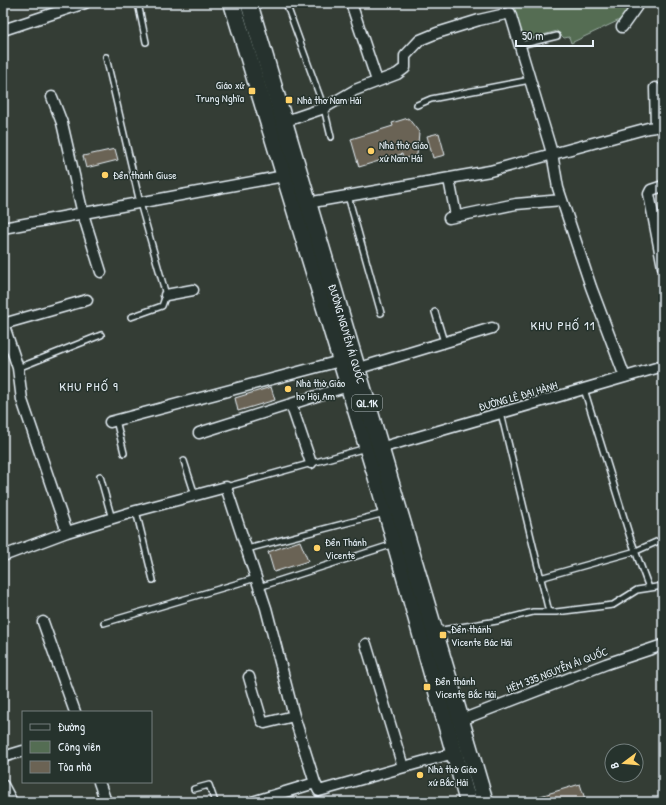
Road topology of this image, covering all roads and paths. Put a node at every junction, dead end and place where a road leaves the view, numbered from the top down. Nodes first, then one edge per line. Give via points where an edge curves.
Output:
1 (85, 3) edge
2 (138, 3) edge
3 (232, 3) edge
4 (249, 3) edge
5 (286, 3) edge
6 (351, 3) edge
7 (639, 3) edge
8 (622, 27) dead end
9 (3, 30) edge
10 (557, 36) dead end
11 (146, 42) dead end
12 (520, 45) junction
13 (106, 57) dead end
14 (530, 80) junction
15 (377, 81) junction
16 (655, 88) dead end
17 (52, 97) dead end
18 (417, 105) dead end
19 (324, 108) junction
20 (283, 122) junction
21 (659, 126) edge
22 (331, 137) dead end
23 (552, 153) junction
24 (284, 176) junction
25 (449, 179) junction
26 (660, 186) edge
27 (348, 196) junction
28 (562, 200) junction
29 (306, 203) junction
30 (140, 204) junction
31 (83, 214) junction
32 (3, 228) edge
33 (663, 267) edge
34 (101, 272) dead end
35 (193, 290) dead end
36 (166, 295) junction
37 (87, 300) dead end
38 (435, 312) dead end
39 (381, 313) dead end
40 (131, 317) dead end
41 (3, 324) edge
42 (492, 328) dead end
43 (101, 335) dead end
44 (444, 342) junction
45 (340, 361) junction
46 (663, 366) edge
47 (18, 368) junction
48 (356, 369) junction
49 (625, 377) junction
50 (348, 386) junction
51 (584, 389) junction
52 (291, 404) junction
53 (501, 413) junction
54 (113, 421) joint
55 (199, 433) dead end
56 (374, 448) junction
57 (124, 453) dead end
58 (184, 461) dead end
59 (311, 463) junction
60 (100, 476) dead end
61 (226, 487) junction
62 (195, 496) junction
63 (136, 511) junction
64 (386, 513) junction
65 (112, 519) junction
66 (67, 532) junction
67 (663, 539) edge
68 (395, 544) junction
69 (247, 548) junction
70 (636, 551) junction
71 (3, 556) edge
72 (540, 578) junction
73 (153, 580) dead end
74 (258, 582) junction
75 (663, 586) edge
76 (649, 588) junction
77 (548, 612) junction
78 (43, 622) dead end
79 (104, 623) dead end
80 (435, 631) junction
81 (366, 644) dead end
82 (663, 645) edge
83 (249, 677) dead end
84 (75, 711) edge
85 (294, 716) junction
86 (461, 720) junction
87 (470, 748) junction
88 (22, 751) edge
89 (454, 753) junction
90 (3, 757) edge
91 (403, 767) junction
92 (99, 783) edge
93 (315, 783) junction
94 (3, 785) edge
95 (194, 789) dead end
96 (12, 802) edge
97 (106, 802) edge
98 (215, 802) edge
99 (252, 802) edge
100 (468, 802) edge
101 (485, 802) edge

1 - 9 street
2 - 11 lane
3 - 24 main road, ĐƯỜNG NGUYỄN ÁI QUỐC / QL.1K
4 - 20 main road, ĐƯỜNG NGUYỄN ÁI QUỐC / QL.1K
5 - 19 lane
6 - 15 street
7 - 8 street
10 - 12 lane
12 - 14 street
12 - 15 street via 510,13 479,20 420,40 405,56 405,68 397,74
13 - 30 lane
14 - 18 lane via 431,99
14 - 23 street
15 - 19 street
16 - 21 street
17 - 31 street via 62,123
19 - 20 street
19 - 22 lane
20 - 29 main road, ĐƯỜNG NGUYỄN ÁI QUỐC / QL.1K
21 - 23 street
23 - 25 street via 490,172
23 - 28 street
24 - 30 street
24 - 45 main road, ĐƯỜNG NGUYỄN ÁI QUỐC / QL.1K
25 - 27 street
25 - 28 street via 453,217 516,204
26 - 33 street via 651,190 649,197
27 - 29 street
27 - 39 lane
28 - 49 street
29 - 48 main road, ĐƯỜNG NGUYỄN ÁI QUỐC / QL.1K
30 - 31 street
30 - 36 lane
31 - 32 street
31 - 34 street
35 - 36 street
36 - 40 lane via 162,306
37 - 41 street
38 - 44 lane
41 - 47 street
42 - 44 street
43 - 47 lane
44 - 48 street
45 - 50 main road, ĐƯỜNG NGUYỄN ÁI QUỐC / QL.1K
45 - 54 street
46 - 49 street, ĐƯỜNG LÊ ĐẠI HÀNH
47 - 66 street via 22,400
48 - 56 main road, ĐƯỜNG NGUYỄN ÁI QUỐC / QL.1K
49 - 51 street, ĐƯỜNG LÊ ĐẠI HÀNH
50 - 52 street
50 - 56 main road, ĐƯỜNG NGUYỄN ÁI QUỐC / QL.1K
51 - 53 street, ĐƯỜNG LÊ ĐẠI HÀNH
51 - 70 lane
52 - 55 street
52 - 59 street
53 - 56 street, ĐƯỜNG LÊ ĐẠI HÀNH
53 - 72 lane
54 - 57 lane
56 - 59 lane
56 - 64 main road, ĐƯỜNG NGUYỄN ÁI QUỐC / QL.1K
56 - 80 main road, ĐƯỜNG NGUYỄN ÁI QUỐC / QL.1K
58 - 62 lane
59 - 61 lane
60 - 65 lane
61 - 62 street
61 - 69 street
62 - 63 street
63 - 65 street
63 - 73 lane
64 - 68 main road, ĐƯỜNG NGUYỄN ÁI QUỐC / QL.1K
64 - 69 lane
65 - 66 street
66 - 71 street
67 - 70 lane
68 - 74 lane
68 - 89 main road, ĐƯỜNG NGUYỄN ÁI QUỐC / QL.1K
69 - 74 street
70 - 72 lane
70 - 76 lane
72 - 77 lane
74 - 79 lane
74 - 85 street
75 - 76 lane
76 - 77 lane via 637,590 613,605
77 - 80 lane via 533,612
78 - 84 street
80 - 86 main road, ĐƯỜNG NGUYỄN ÁI QUỐC / QL.1K
81 - 91 street
82 - 86 street, HẺM 335 NGUYỄN ÁI QUỐC
83 - 85 street via 262,721 265,723
85 - 93 street
86 - 87 main road, ĐƯỜNG NGUYỄN ÁI QUỐC / QL.1K
87 - 89 main road
87 - 101 main road, ĐƯỜNG NGUYỄN ÁI QUỐC / QL.1K
88 - 90 street
89 - 91 street
89 - 100 main road, ĐƯỜNG NGUYỄN ÁI QUỐC / QL.1K
91 - 93 street via 319,791
92 - 97 street
93 - 99 street
94 - 96 street
95 - 98 lane via 209,785

